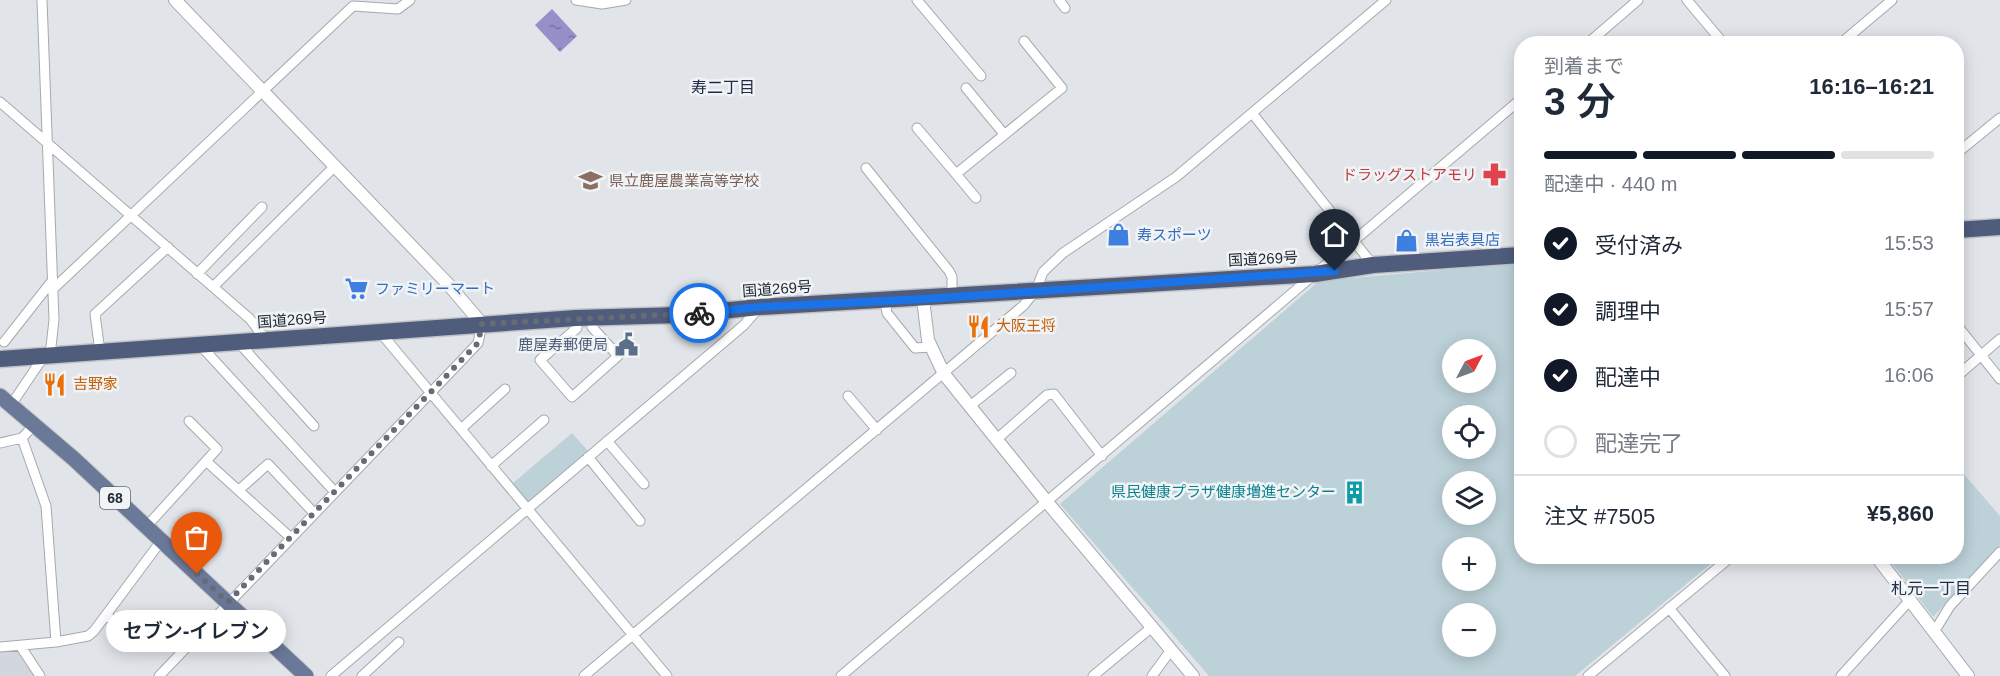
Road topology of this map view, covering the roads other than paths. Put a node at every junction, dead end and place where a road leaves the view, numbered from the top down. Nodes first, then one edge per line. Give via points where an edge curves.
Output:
1 (42, 0) edge
2 (175, 0) edge
3 (410, 0) edge
4 (576, 0) edge
5 (626, 0) edge
6 (917, 0) edge
7 (1386, 0) edge
8 (1638, 0) edge
9 (1687, 0) edge
10 (1892, 0) edge
11 (1596, 36) edge
12 (1717, 36) edge
13 (1849, 36) edge
14 (1024, 41) dead end
15 (981, 76) dead end
16 (966, 88) dead end
17 (262, 91) junction
18 (0, 102) edge
19 (1514, 105) edge
20 (1252, 113) junction
21 (2000, 118) edge
22 (917, 128) dead end
23 (1004, 135) junction
24 (48, 145) junction
25 (1964, 147) edge
26 (334, 167) junction
27 (866, 168) dead end
28 (956, 174) junction
29 (976, 198) dead end
30 (262, 207) dead end
31 (130, 215) junction
32 (2000, 227) edge
33 (1964, 229) edge
34 (1354, 240) junction
35 (168, 248) junction
36 (1514, 256) edge
37 (1373, 266) junction
38 (197, 274) junction
39 (1315, 274) junction
40 (52, 285) junction
41 (213, 287) junction
42 (1036, 290) junction
43 (952, 296) junction
44 (923, 299) junction
45 (885, 301) junction
46 (760, 307) junction
47 (584, 317) junction
48 (482, 324) junction
49 (380, 332) junction
50 (1964, 335) edge
51 (2000, 339) edge
52 (266, 340) junction
53 (4, 342) dead end
54 (239, 343) junction
55 (201, 346) junction
56 (931, 346) junction
57 (100, 352) junction
58 (47, 355) junction
59 (1980, 356) junction
60 (0, 359) edge
61 (1964, 370) edge
62 (1011, 373) dead end
63 (944, 374) junction
64 (2000, 379) edge
65 (505, 389) dead end
66 (430, 392) junction
67 (848, 396) dead end
68 (5, 400) edge
69 (970, 406) junction
70 (544, 420) dead end
71 (189, 421) dead end
72 (34, 425) junction
73 (315, 426) dead end
74 (461, 429) junction
75 (877, 430) junction
76 (22, 438) junction
77 (997, 439) junction
78 (607, 441) junction
79 (0, 443) edge
80 (1102, 456) junction
81 (588, 457) junction
82 (206, 461) junction
83 (491, 466) junction
84 (644, 484) dead end
85 (239, 490) junction
86 (334, 491) junction
87 (1047, 502) junction
88 (527, 509) junction
89 (314, 513) junction
90 (640, 521) dead end
91 (146, 527) junction
92 (290, 537) junction
93 (161, 541) junction
94 (2000, 552) edge
95 (1722, 564) edge
96 (1882, 564) edge
97 (1910, 600) junction
98 (228, 602) junction
99 (1669, 608) junction
100 (107, 616) junction
101 (1152, 627) junction
102 (124, 628) dead end
103 (1934, 632) junction
104 (633, 635) junction
105 (56, 642) junction
106 (399, 642) dead end
107 (0, 647) edge
108 (21, 647) junction
109 (1171, 650) junction
110 (40, 676) edge
111 (159, 676) edge
112 (306, 676) edge
113 (331, 676) edge
114 (362, 676) edge
115 (584, 676) edge
116 (668, 676) edge
117 (841, 676) edge
118 (1093, 676) edge
119 (1152, 676) edge
120 (1193, 676) edge
121 (1588, 676) edge
122 (1725, 676) edge
123 (1841, 676) edge
124 (1968, 676) edge

1 - 24 street
2 - 17 street
3 - 17 street via 398,9 353,6
4 - 5 street via 602,4
6 - 15 street
7 - 20 street
8 - 11 street
9 - 12 street
10 - 13 street
14 - 23 street via 1062,88
16 - 23 street
17 - 26 street
17 - 31 street
18 - 24 street
19 - 34 street
20 - 34 street
20 - 42 street via 1176,177 1063,253 1043,272
21 - 25 street
22 - 28 street
23 - 28 street
24 - 31 street
24 - 40 street
26 - 41 street
26 - 48 street
27 - 43 street via 949,271
28 - 29 street
30 - 38 street
31 - 35 street
31 - 40 street
32 - 33 highway
34 - 37 street
34 - 39 street
35 - 38 street
35 - 57 street via 95,314
36 - 37 highway, 国道269号
37 - 39 highway, 国道269号
38 - 41 street
39 - 42 highway, 国道269号
39 - 80 street
40 - 53 street
40 - 58 street via 54,320
41 - 52 street via 250,319
42 - 43 highway, 国道269号
42 - 63 street
43 - 44 highway, 国道269号
44 - 45 highway, 国道269号
44 - 56 street via 924,323
45 - 46 highway, 国道269号
45 - 56 street via 887,313 915,348
46 - 47 highway, 国道269号 via 681,315
46 - 78 street
47 - 47 street via 540,360 572,397 618,357
47 - 48 highway, 国道269号
48 - 49 highway, 国道269号
48 - 66 street via 478,343
49 - 52 highway, 国道269号
49 - 66 street
50 - 59 street
51 - 59 street
52 - 54 highway, 国道269号
54 - 55 highway, 国道269号
54 - 73 street
55 - 57 highway, 国道269号
55 - 86 street
56 - 63 street
57 - 58 highway, 国道269号
58 - 60 highway, 国道269号
58 - 68 street
59 - 61 street
59 - 64 street
62 - 69 street
63 - 69 street
63 - 75 street
65 - 74 street
66 - 74 street
66 - 86 street
67 - 75 street
68 - 72 main road, 68
69 - 77 street
70 - 83 street
71 - 82 street via 217,449
72 - 76 street
72 - 91 main road, 68
74 - 83 street
75 - 104 street
76 - 79 street
76 - 105 street via 46,506
77 - 80 street via 1047,395 1054,394
77 - 87 street
78 - 81 street
78 - 84 street
80 - 87 street
81 - 88 street
81 - 90 street
82 - 85 street
82 - 91 street
83 - 88 street
85 - 89 street via 268,464
85 - 92 street
86 - 89 street
87 - 101 street
87 - 117 street
88 - 104 street
88 - 113 street
89 - 92 street
91 - 93 main road, 68
92 - 98 street
93 - 98 main road, 68
93 - 100 street
94 - 103 street via 1950,606
95 - 99 street
96 - 97 street
97 - 103 street
97 - 123 street
98 - 111 street via 218,618
98 - 112 main road, 68
99 - 121 street
99 - 122 street
100 - 102 street
100 - 105 street via 88,636
101 - 109 street
101 - 118 street
103 - 124 street
104 - 115 street
104 - 116 street
105 - 108 street
106 - 114 street
107 - 108 street
108 - 110 street
109 - 119 street
109 - 120 street

